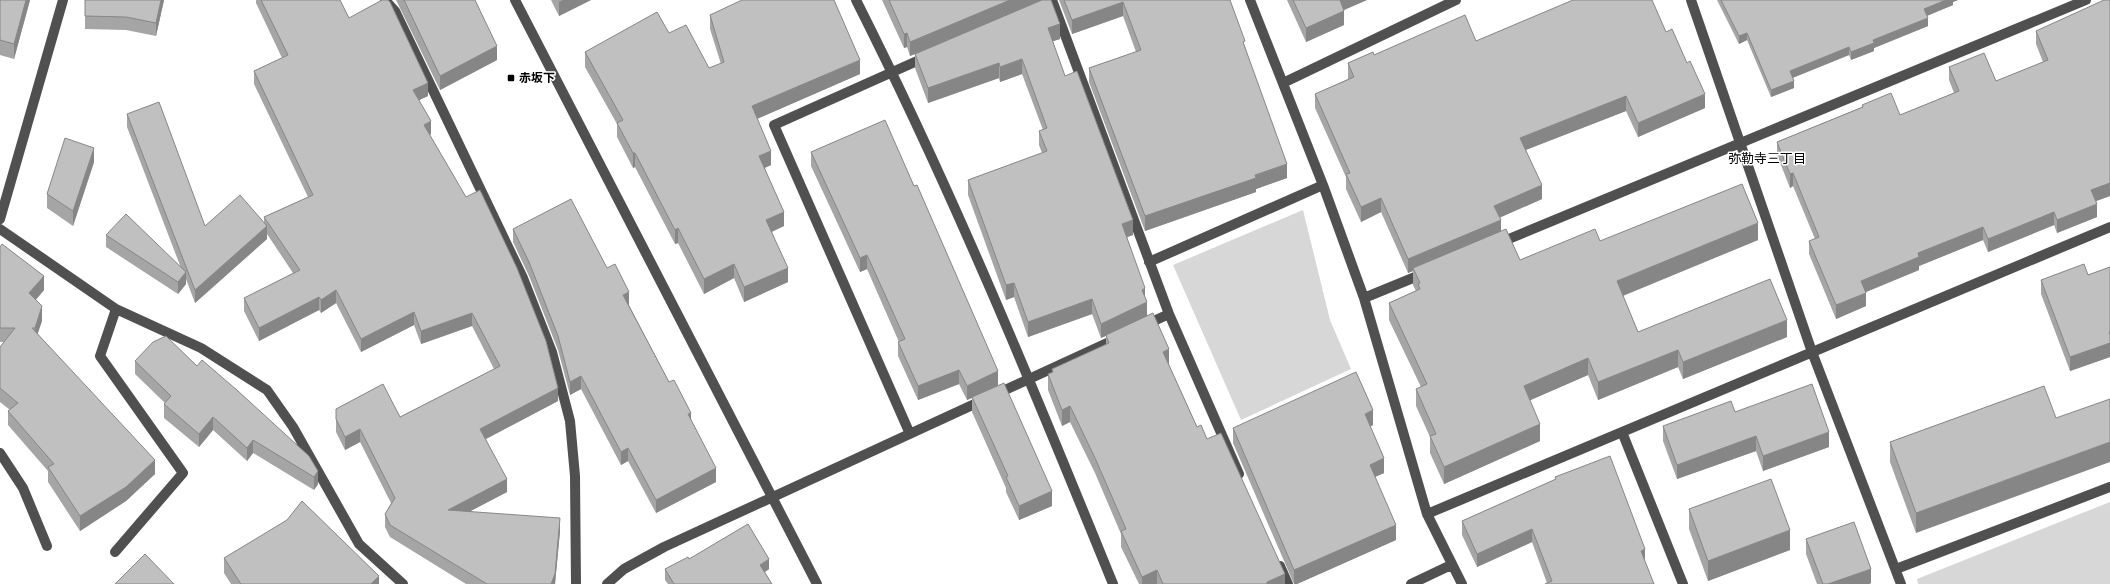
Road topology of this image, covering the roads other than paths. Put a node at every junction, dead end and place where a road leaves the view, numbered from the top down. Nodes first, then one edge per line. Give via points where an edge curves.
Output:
1 (63, 0) edge
2 (385, 0) edge
3 (515, 0) edge
4 (856, 0) edge
5 (1250, 0) edge
6 (1456, 0) edge
7 (1691, 0) edge
8 (2086, 0) edge
9 (1050, 3) edge
10 (936, 53) edge
11 (892, 71) junction
12 (1283, 83) junction
13 (1740, 144) junction
14 (1323, 185) junction
15 (0, 219) edge
16 (2110, 228) edge
17 (0, 229) edge
18 (1489, 247) edge
19 (1149, 262) junction
20 (1437, 268) edge
21 (1364, 298) junction
22 (116, 310) junction
23 (1169, 314) junction
24 (1812, 352) junction
25 (1029, 378) junction
26 (1622, 432) junction
27 (910, 434) junction
28 (0, 453) edge
29 (1243, 482) edge
30 (2110, 487) edge
31 (773, 498) junction
32 (1427, 514) junction
33 (47, 546) dead end
34 (115, 552) dead end
35 (1275, 555) edge
36 (1451, 565) junction
37 (1896, 569) junction
38 (403, 584) edge
39 (576, 584) edge
40 (607, 584) edge
41 (817, 584) edge
42 (1113, 584) edge
43 (1288, 584) edge
44 (1411, 584) edge
45 (1462, 584) edge
46 (1683, 584) edge
47 (1901, 584) edge

1 - 15 street
2 - 39 street via 395,11 524,278 552,352 570,421 575,476
3 - 31 street
4 - 11 street
5 - 12 street
6 - 12 street
7 - 13 street
8 - 13 street
9 - 19 street
10 - 11 street
11 - 25 street
11 - 27 street via 774,125
12 - 14 street
13 - 18 street
13 - 24 street
14 - 19 street
14 - 21 street
16 - 24 street
17 - 22 street
19 - 23 street
20 - 21 street
21 - 32 street
22 - 34 street via 100,356 183,473
22 - 38 street via 201,348 267,390 293,427 359,544
23 - 25 street
23 - 29 street
24 - 26 street
24 - 37 street
25 - 27 street
25 - 42 street
26 - 32 street
26 - 46 street
27 - 31 street
28 - 33 street via 23,488
30 - 37 street
31 - 40 street via 664,547 624,569
31 - 41 street
32 - 36 street
35 - 43 street
36 - 44 street
36 - 45 street
37 - 47 street

